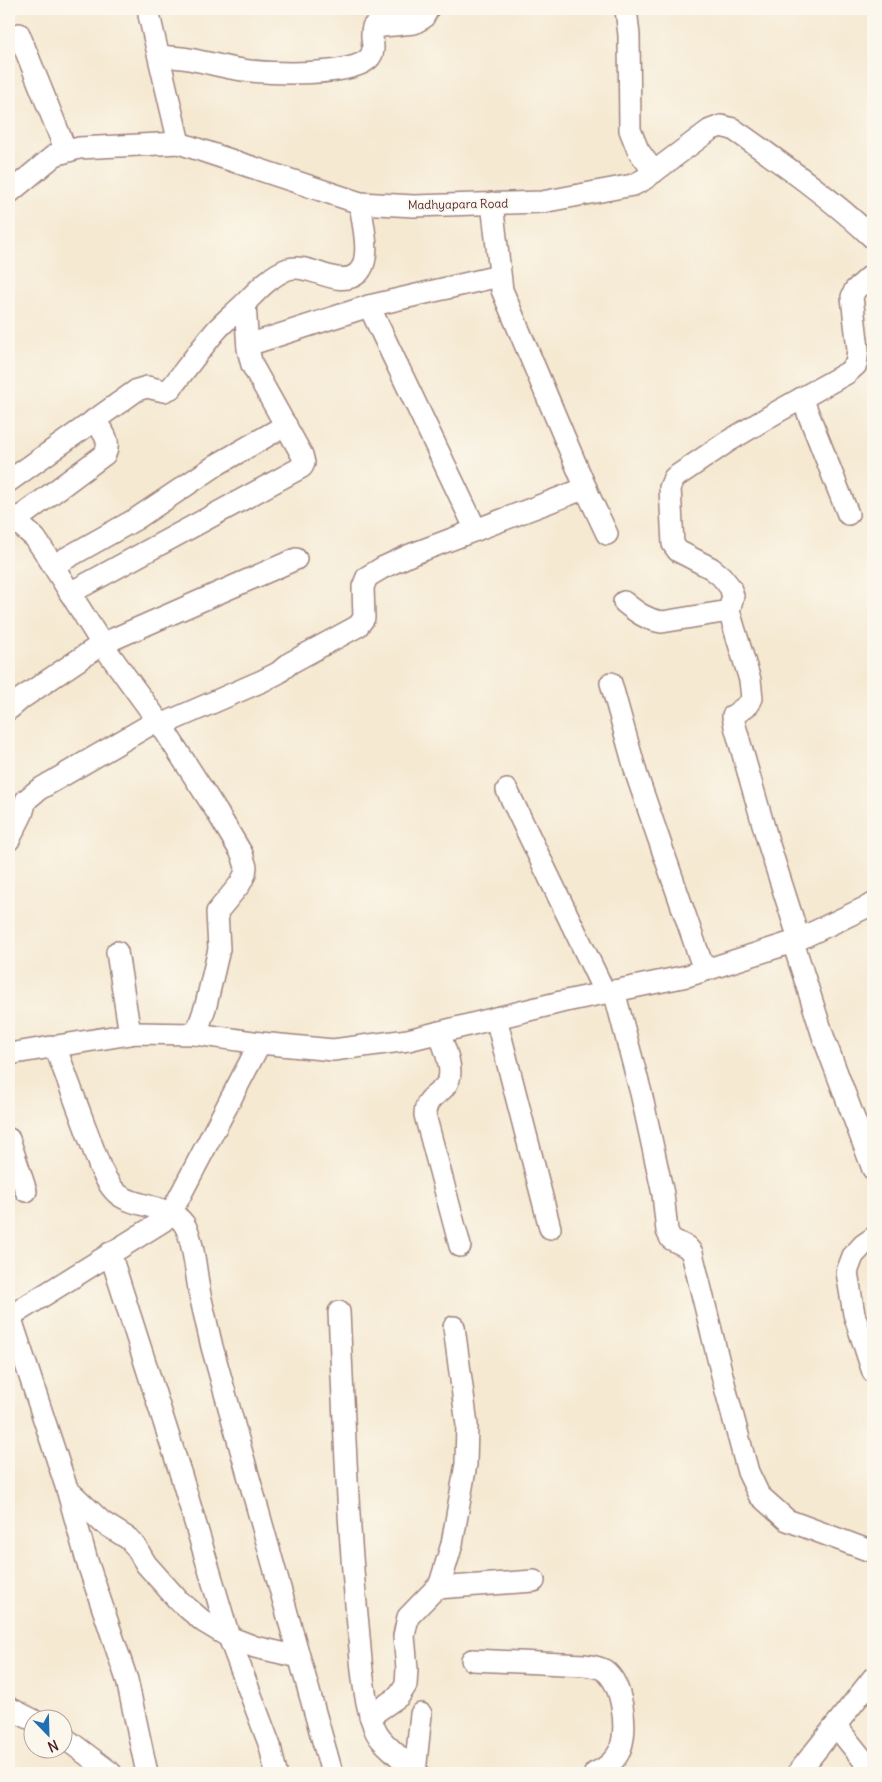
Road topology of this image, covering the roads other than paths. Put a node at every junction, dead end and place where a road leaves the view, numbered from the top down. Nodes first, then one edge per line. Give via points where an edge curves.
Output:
1 (152, 9) edge
2 (426, 9) edge
3 (626, 9) edge
4 (19, 34) dead end
5 (159, 56) junction
6 (179, 143) junction
7 (66, 152) junction
8 (654, 172) junction
9 (9, 193) edge
10 (360, 203) junction
11 (492, 203) junction
12 (873, 238) edge
13 (873, 274) edge
14 (500, 276) junction
15 (245, 304) junction
16 (369, 306) junction
17 (248, 345) junction
18 (802, 398) junction
19 (94, 420) junction
20 (286, 425) junction
21 (9, 481) edge
22 (586, 488) junction
23 (848, 514) dead end
24 (12, 518) edge
25 (476, 530) junction
26 (607, 534) dead end
27 (296, 559) dead end
28 (54, 565) junction
29 (70, 593) junction
30 (624, 602) dead end
31 (730, 611) junction
32 (102, 644) junction
33 (611, 684) dead end
34 (9, 709) edge
35 (160, 723) junction
36 (507, 790) dead end
37 (9, 840) edge
38 (873, 904) edge
39 (796, 940) junction
40 (116, 952) dead end
41 (704, 970) junction
42 (610, 992) junction
43 (496, 1018) junction
44 (440, 1032) junction
45 (130, 1034) junction
46 (196, 1034) junction
47 (260, 1043) junction
48 (55, 1046) junction
49 (9, 1054) edge
50 (9, 1139) edge
51 (873, 1169) edge
52 (26, 1191) dead end
53 (171, 1213) junction
54 (550, 1228) dead end
55 (873, 1238) edge
56 (460, 1246) dead end
57 (110, 1253) junction
58 (339, 1312) dead end
59 (9, 1316) edge
60 (454, 1328) dead end
61 (873, 1372) edge
62 (66, 1489) junction
63 (873, 1552) edge
64 (534, 1581) dead end
65 (437, 1588) junction
66 (229, 1637) junction
67 (299, 1657) junction
68 (472, 1660) dead end
69 (873, 1678) edge
70 (9, 1708) edge
71 (22, 1714) edge
72 (421, 1714) dead end
73 (370, 1716) junction
74 (836, 1726) junction
75 (72, 1744) edge
76 (873, 1772) edge
77 (111, 1773) edge
78 (147, 1773) edge
79 (276, 1773) edge
80 (332, 1773) edge
81 (411, 1773) edge
82 (415, 1773) edge
83 (595, 1773) edge
84 (798, 1773) edge

1 - 5 street via 149,15
2 - 5 street via 423,18 414,22 374,27 371,33 372,55 366,62 348,69 308,72 244,70
3 - 8 street via 630,130 638,150
4 - 7 street
5 - 6 street
6 - 7 street, Madhyapara Road via 79,148
6 - 10 street, Madhyapara Road
7 - 9 street, Madhyapara Road via 55,155
8 - 11 street, Madhyapara Road via 643,180 624,186 542,202
8 - 12 street, Madhyapara Road via 710,130 721,126 733,129 798,175
10 - 11 street, Madhyapara Road via 414,206
10 - 15 street via 366,259 357,274 339,278 304,268 290,268 278,274
11 - 14 street
13 - 18 street via 855,290 852,297 858,350 856,365
14 - 16 street
14 - 22 street via 502,290 527,352
15 - 17 street
15 - 19 street via 215,332 172,388 164,391 147,387 136,390
16 - 17 street
16 - 25 street
17 - 20 street via 252,365
18 - 23 street
18 - 31 street via 674,478 670,488 673,544 678,552 711,568 730,587 733,596
19 - 21 street
19 - 24 street via 107,438 105,454
20 - 28 street via 218,464 136,519
20 - 29 street via 302,455 302,467
22 - 25 street
22 - 26 street
24 - 28 street via 35,538
25 - 35 street via 410,554 367,577 363,587 364,618 358,626 262,681
27 - 32 street
28 - 29 street
29 - 32 street
30 - 31 street via 637,613 662,622
31 - 39 street via 752,698 733,716 734,726
32 - 34 street
32 - 35 street
33 - 41 street via 637,776
35 - 37 street via 38,790 26,800
35 - 46 street via 222,820 246,867 240,884 217,912 219,949
36 - 42 street
38 - 39 street
39 - 41 street
39 - 51 street via 823,1036
40 - 45 street
41 - 42 street
42 - 43 street
42 - 63 street via 641,1093 663,1194 667,1231 671,1239 692,1253 748,1472 759,1495 787,1520
43 - 44 street
43 - 54 street
44 - 47 street via 408,1040 333,1050
44 - 56 street via 449,1079 425,1106 425,1115
45 - 46 street
45 - 48 street
46 - 47 street
47 - 53 street
48 - 49 street
48 - 53 street via 110,1186 120,1196
50 - 52 street
53 - 57 street
53 - 67 street via 183,1223 189,1234 212,1347
55 - 61 street via 853,1256 847,1272 854,1314
57 - 59 street
57 - 66 street
58 - 73 street via 350,1542
59 - 62 street
60 - 65 street via 467,1425 466,1464 452,1544
62 - 66 street via 102,1522 129,1539 178,1600 204,1622
62 - 78 street via 127,1680
64 - 65 street
65 - 73 street via 408,1617 404,1636 406,1685 399,1696
66 - 67 street
66 - 79 street via 270,1746
67 - 80 street
68 - 83 street via 585,1665 602,1668 614,1679 624,1726 620,1750 610,1764
69 - 74 street
70 - 71 street
72 - 82 street
73 - 81 street via 383,1742
74 - 76 street
74 - 84 street
75 - 77 street

